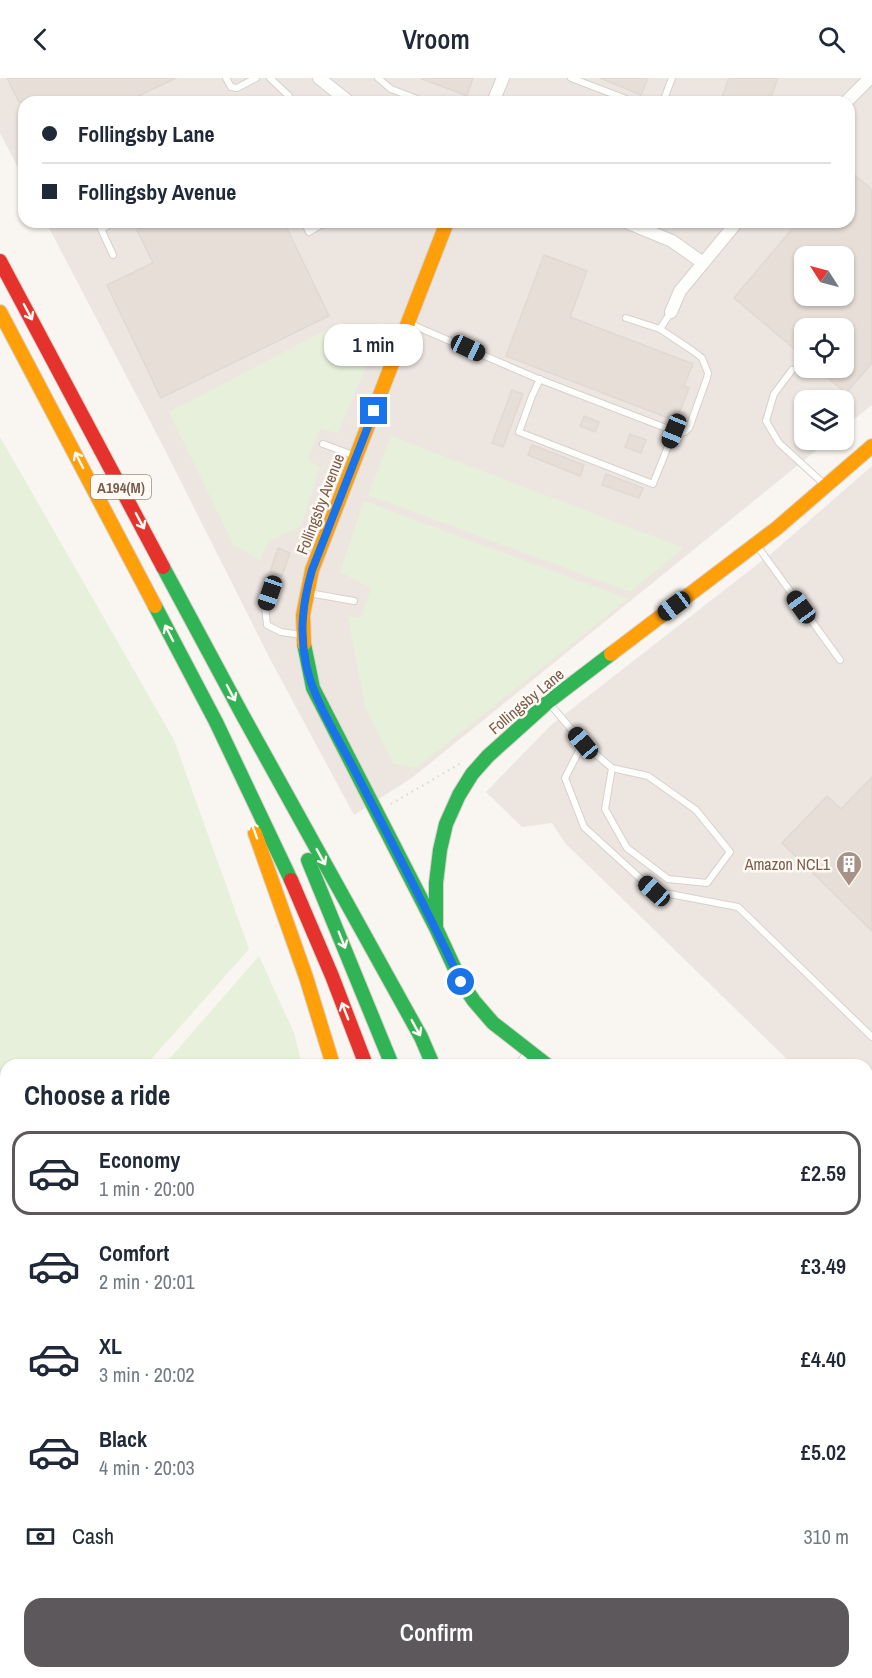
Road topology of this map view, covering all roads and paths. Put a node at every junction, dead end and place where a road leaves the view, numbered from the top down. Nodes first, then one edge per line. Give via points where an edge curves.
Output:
1 (226, 78) edge
2 (256, 78) edge
3 (270, 78) edge
4 (318, 78) edge
5 (378, 78) edge
6 (503, 78) edge
7 (571, 78) edge
8 (672, 78) edge
9 (870, 78) edge
10 (289, 96) edge
11 (341, 96) edge
12 (409, 96) edge
13 (496, 96) edge
14 (618, 96) edge
15 (665, 96) edge
16 (852, 96) edge
17 (103, 228) edge
18 (445, 228) edge
19 (641, 228) edge
20 (732, 228) edge
21 (113, 255) dead end
22 (0, 261) edge
23 (703, 263) junction
24 (0, 312) edge
25 (671, 312) joint
26 (626, 318) dead end
27 (408, 323) junction
28 (660, 329) junction
29 (792, 370) dead end
30 (540, 380) junction
31 (674, 431) junction
32 (323, 444) dead end
33 (872, 446) edge
34 (356, 456) junction
35 (827, 486) junction
36 (756, 544) junction
37 (306, 592) junction
38 (270, 593) dead end
39 (354, 601) dead end
40 (302, 635) junction
41 (840, 660) dead end
42 (548, 702) junction
43 (242, 714) junction
44 (216, 722) junction
45 (583, 743) junction
46 (460, 763) dead end
47 (612, 768) junction
48 (392, 804) dead end
49 (436, 927) junction
50 (872, 1037) edge
51 (528, 1051) junction
52 (331, 1059) edge
53 (364, 1059) edge
54 (390, 1059) edge
55 (430, 1059) edge
56 (523, 1059) edge
57 (539, 1059) edge

1 - 2 lane via 231,87 237,88
3 - 10 lane
4 - 11 street
5 - 12 lane via 391,89
6 - 13 street
7 - 14 lane
8 - 15 lane
9 - 16 street
17 - 21 lane
18 - 27 main road, Follingsby Avenue
19 - 23 street via 672,241
20 - 23 street
22 -> 43 main road, A194(M)
23 - 25 street via 680,291
44 -> 24 main road, A194(M)
25 - 28 lane
26 - 28 lane
27 - 30 lane
27 - 34 main road, Follingsby Avenue
28 - 31 lane via 702,358 708,373 689,428 685,432
29 - 35 lane via 774,394 766,421 779,443
30 - 31 lane
30 - 31 lane via 519,432 653,484
32 - 34 lane
33 - 35 main road, Follingsby Lane
34 - 37 main road, Follingsby Avenue
35 - 36 main road, Follingsby Lane
36 - 41 lane
36 - 42 main road, Follingsby Lane
37 - 39 lane
37 - 40 main road, Follingsby Avenue
38 - 40 lane via 265,607 267,625
40 - 49 main road, Follingsby Avenue via 313,688
42 - 45 lane
42 - 49 main road, Follingsby Lane via 488,756 459,795 440,850
43 -> 54 main road, A194(M) via 324,896
43 -> 55 main road, A194(M)
52 -> 44 main road, A194(M)
53 -> 44 main road, A194(M) via 276,847
45 - 47 lane
45 - 50 lane via 565,778 584,827 654,891 738,908
46 - 48 path
47 - 47 lane via 648,776 696,810 730,852 707,883 668,879 627,848 605,809
49 - 51 main road, Follingsby Lane via 474,1001 493,1023
51 - 56 lane
51 - 57 main road, Follingsby Lane

